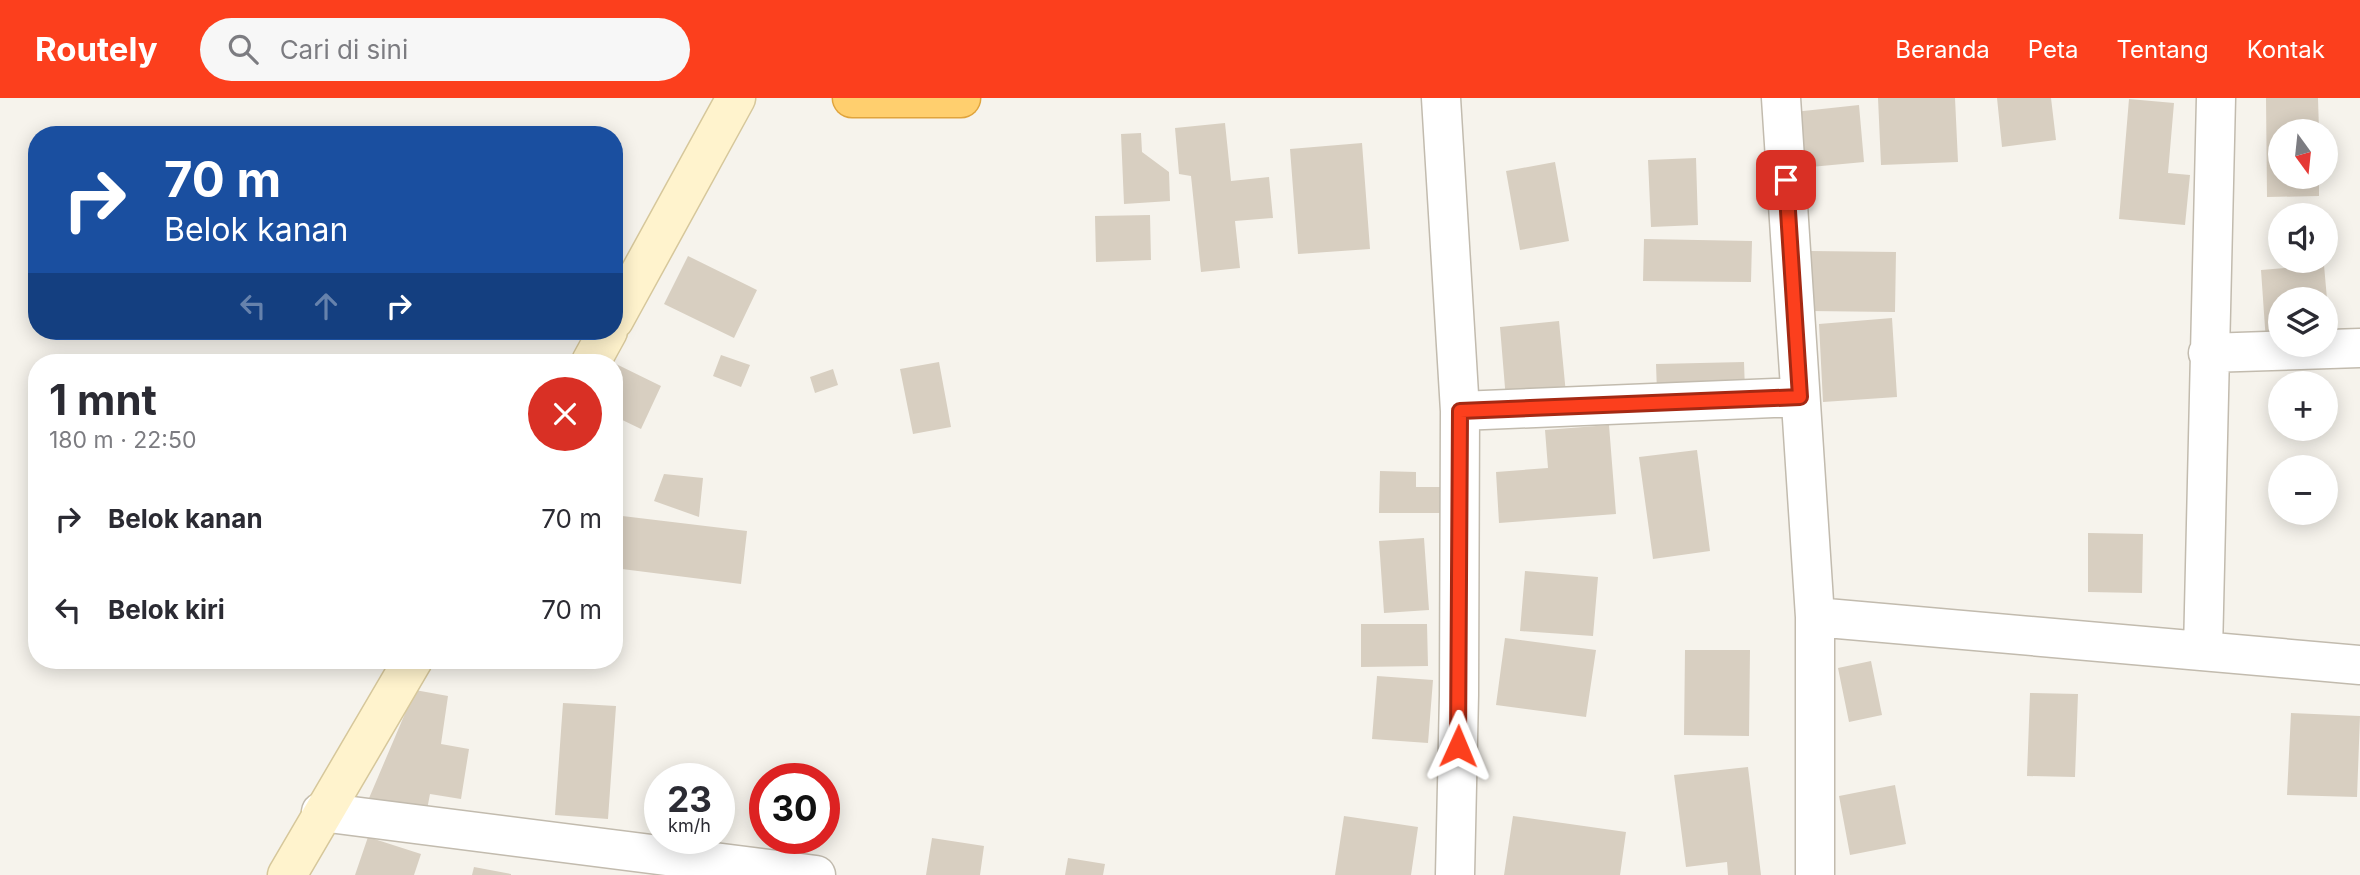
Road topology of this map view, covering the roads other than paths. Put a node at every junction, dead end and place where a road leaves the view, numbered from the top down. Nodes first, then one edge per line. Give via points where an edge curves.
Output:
1 (736, 98) edge
2 (852, 98) edge
3 (961, 98) edge
4 (1441, 98) edge
5 (1781, 98) edge
6 (2216, 98) edge
7 (623, 304) edge
8 (2360, 348) edge
9 (2208, 353) junction
10 (1800, 397) junction
11 (1460, 411) junction
12 (1815, 617) junction
13 (2203, 651) junction
14 (2360, 665) edge
15 (408, 669) edge
16 (321, 812) junction
17 (287, 875) edge
18 (816, 875) edge
19 (1455, 875) edge
20 (1815, 875) edge

1 - 7 main road
2 - 3 highway
4 - 11 street
5 - 10 street
6 - 9 street
8 - 9 street
9 - 13 street
10 - 11 street
10 - 12 street
11 - 19 street
12 - 13 street
12 - 20 street
13 - 14 street
15 - 16 main road
16 - 17 main road
16 - 18 street

